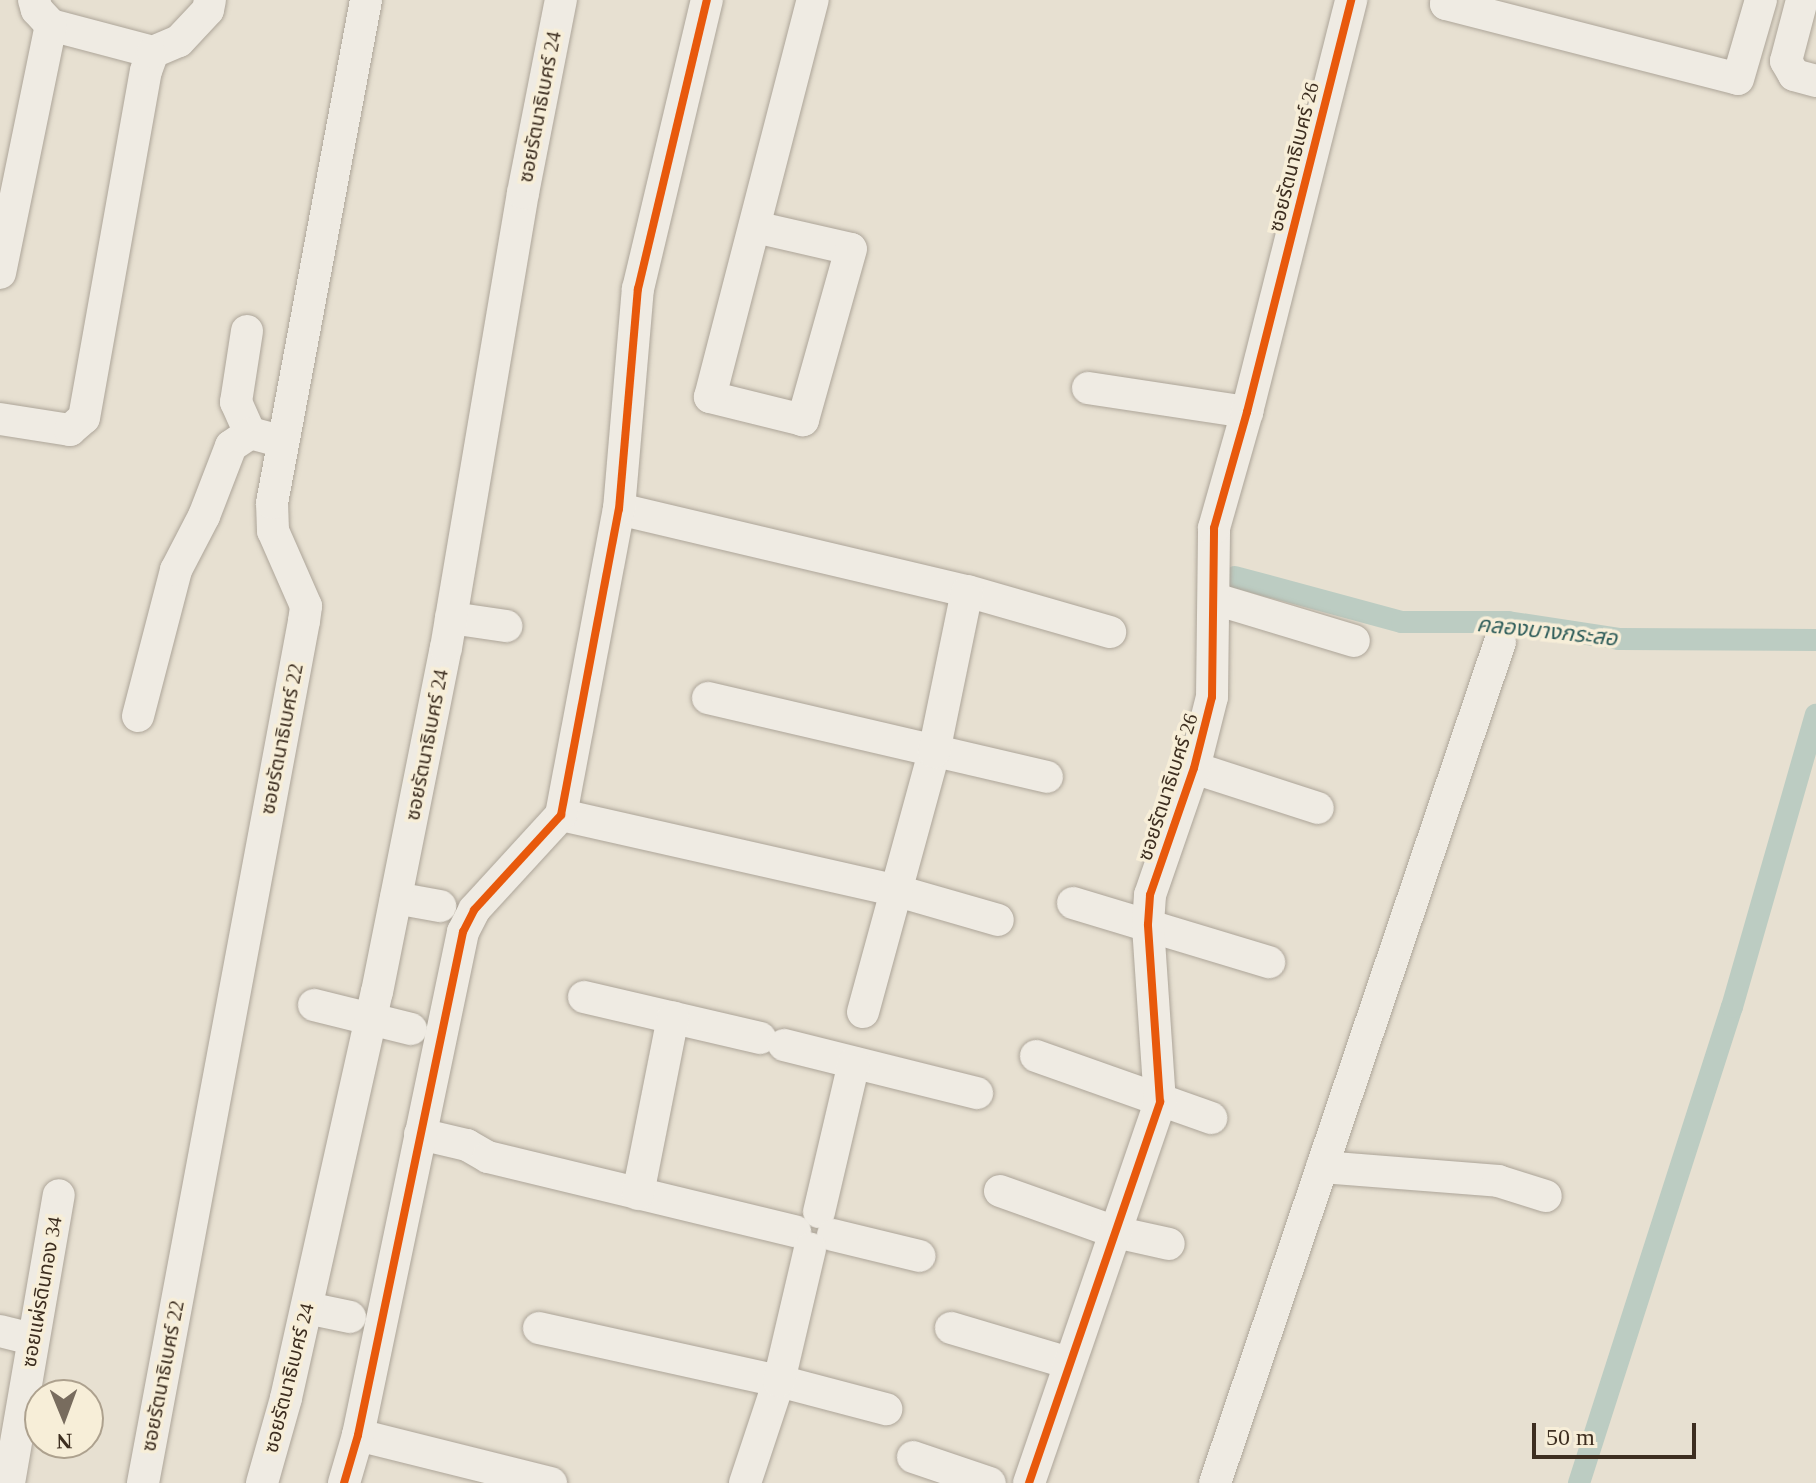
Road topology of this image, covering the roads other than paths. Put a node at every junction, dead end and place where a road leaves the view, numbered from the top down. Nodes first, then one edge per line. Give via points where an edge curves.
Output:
1 (210, 0) edge
2 (366, 0) edge
3 (561, 0) edge
4 (707, 0) edge
5 (813, 0) edge
6 (1351, 0) edge
7 (1447, 0) edge
8 (1761, 0) edge
9 (1802, 0) edge
10 (42, 12) edge
11 (153, 52) junction
12 (1816, 81) edge
13 (755, 227) junction
14 (0, 273) edge
15 (247, 331) dead end
16 (1088, 388) dead end
17 (1247, 412) junction
18 (0, 419) edge
19 (250, 433) junction
20 (283, 442) junction
21 (619, 509) junction
22 (967, 591) junction
23 (1215, 599) junction
24 (451, 618) junction
25 (506, 626) dead end
26 (1110, 632) dead end
27 (1354, 641) dead end
28 (1500, 642) dead end
29 (708, 698) dead end
30 (138, 716) dead end
31 (934, 752) junction
32 (1194, 768) junction
33 (1047, 777) dead end
34 (1318, 808) dead end
35 (561, 815) junction
36 (894, 890) junction
37 (396, 898) junction
38 (1073, 903) dead end
39 (440, 906) dead end
40 (998, 920) dead end
41 (1148, 924) junction
42 (1269, 962) dead end
43 (584, 997) dead end
44 (314, 1005) dead end
45 (863, 1012) dead end
46 (673, 1017) junction
47 (371, 1021) junction
48 (411, 1029) dead end
49 (1036, 1056) dead end
50 (854, 1063) junction
51 (977, 1093) dead end
52 (1160, 1102) junction
53 (1211, 1118) dead end
54 (418, 1141) junction
55 (1322, 1167) junction
56 (1000, 1191) dead end
57 (638, 1194) junction
58 (59, 1195) dead end
59 (1546, 1196) dead end
60 (814, 1232) junction
61 (1115, 1232) junction
62 (1169, 1244) dead end
63 (920, 1256) dead end
64 (307, 1308) junction
65 (350, 1317) dead end
66 (539, 1328) dead end
67 (951, 1328) dead end
68 (0, 1331) edge
69 (33, 1339) junction
70 (1069, 1363) junction
71 (779, 1381) junction
72 (886, 1409) dead end
73 (358, 1435) junction
74 (913, 1457) dead end
75 (9, 1483) edge
76 (143, 1483) edge
77 (262, 1483) edge
78 (344, 1483) edge
79 (551, 1483) edge
80 (745, 1483) edge
81 (990, 1483) edge
82 (1029, 1483) edge
83 (1215, 1483) edge

1 - 11 street via 208,10 179,41
2 - 20 street, ซอยรัตนาธิเบศร์ 22
3 - 24 street, ซอยรัตนาธิเบศร์ 24
4 - 21 street via 638,289
5 - 13 street
6 - 17 street, ซอยรัตนาธิเบศร์ 26
7 - 8 street via 1446,4 1738,79
9 - 12 street via 1786,61 1794,75
10 - 11 street
10 - 14 street
11 - 18 street via 84,418 70,430
13 - 13 street via 710,397 803,420 851,249
15 - 19 street via 236,402
16 - 17 street
17 - 23 street, ซอยรัตนาธิเบศร์ 26 via 1214,528
19 - 20 street
19 - 30 street via 231,446 176,570
20 - 76 street, ซอยรัตนาธิเบศร์ 22 via 270,519 306,606
21 - 22 street
21 - 35 street
22 - 26 street
22 - 31 street
23 - 27 street
23 - 32 street, ซอยรัตนาธิเบศร์ 26 via 1215,686
24 - 25 street
24 - 37 street, ซอยรัตนาธิเบศร์ 24
28 - 55 street
29 - 31 street
31 - 33 street
31 - 36 street
32 - 34 street
32 - 41 street, ซอยรัตนาธิเบศร์ 26 via 1150,895
35 - 36 street
35 - 54 street via 474,910 463,932
36 - 40 street
36 - 45 street
37 - 39 street
37 - 47 street, ซอยรัตนาธิเบศร์ 24
38 - 41 street
41 - 42 street
41 - 52 street, ซอยรัตนาธิเบศร์ 26
43 - 46 street
44 - 47 street
46 - 50 street
46 - 57 street
47 - 48 street
47 - 64 street, ซอยรัตนาธิเบศร์ 24
49 - 52 street
50 - 51 street
50 - 60 street
52 - 53 street
52 - 61 street, ซอยรัตนาธิเบศร์ 26
54 - 57 street via 467,1145 488,1157
54 - 73 street
55 - 59 street via 1498,1181
55 - 83 street
56 - 61 street
57 - 60 street
58 - 69 street, ซอยแผ่รดินทอง 34
60 - 63 street
60 - 71 street
61 - 62 street
61 - 70 street, ซอยรัตนาธิเบศร์ 26
64 - 65 street
64 - 77 street, ซอยรัตนาธิเบศร์ 24
66 - 71 street
67 - 70 street
68 - 69 street
69 - 75 street, ซอยแผ่รดินทอง 34
70 - 82 street, ซอยรัตนาธิเบศร์ 26
71 - 72 street
71 - 80 street
73 - 78 street
73 - 79 street
74 - 81 street

